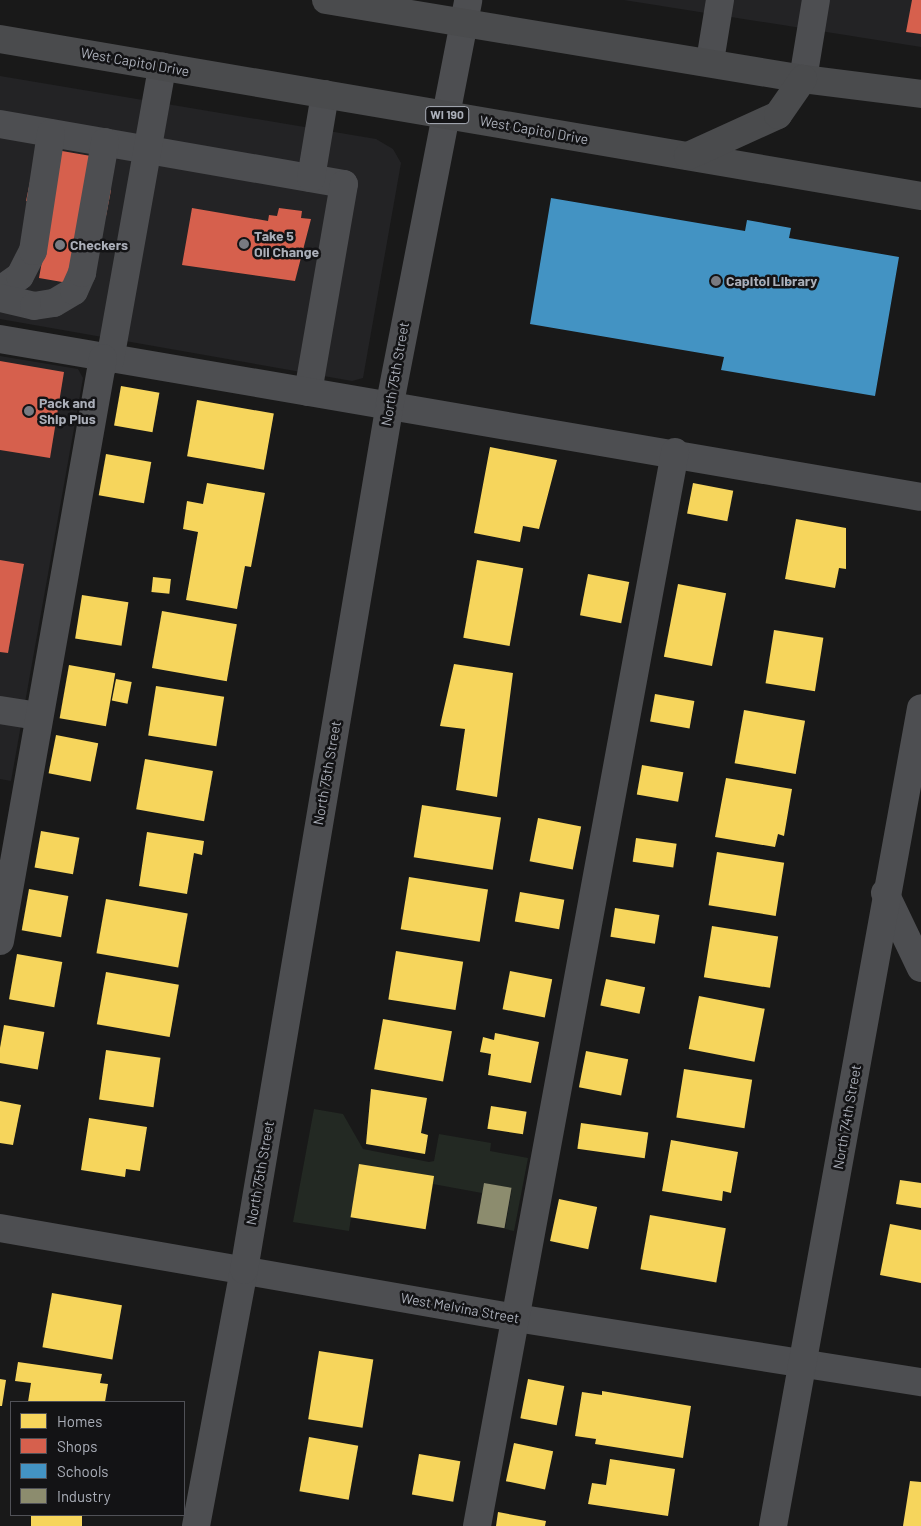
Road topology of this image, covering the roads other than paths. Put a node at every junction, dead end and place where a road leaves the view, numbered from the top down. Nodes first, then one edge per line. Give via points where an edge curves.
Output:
1 (326, 0) edge
2 (720, 0) edge
3 (816, 0) edge
4 (428, 8) edge
5 (465, 11) edge
6 (0, 39) edge
7 (710, 61) junction
8 (162, 67) junction
9 (803, 79) junction
10 (325, 94) junction
11 (921, 94) edge
12 (443, 114) junction
13 (0, 124) edge
14 (51, 132) junction
15 (105, 142) junction
16 (148, 150) junction
17 (688, 156) junction
18 (311, 178) junction
19 (921, 196) edge
20 (0, 290) edge
21 (0, 298) edge
22 (0, 339) edge
23 (107, 359) junction
24 (308, 392) junction
25 (390, 403) junction
26 (675, 452) junction
27 (921, 497) edge
28 (921, 708) edge
29 (0, 710) edge
30 (39, 716) junction
31 (885, 893) junction
32 (0, 941) edge
33 (921, 968) edge
34 (0, 1228) edge
35 (244, 1270) junction
36 (516, 1318) junction
37 (804, 1361) junction
38 (921, 1382) edge
39 (196, 1526) edge
40 (477, 1526) edge
41 (773, 1526) edge

1 - 4 main road
2 - 7 street
3 - 9 street
4 - 5 main road
5 - 7 main road
5 - 12 street, North 75th Street
6 - 8 main road, West Capitol Drive / WI 190
7 - 9 main road
8 - 10 main road, West Capitol Drive / WI 190
8 - 16 street
9 - 11 main road
9 - 17 main road via 778,115
10 - 12 main road, West Capitol Drive / WI 190
10 - 18 street
12 - 17 main road, West Capitol Drive / WI 190
12 - 25 street, North 75th Street
13 - 14 street
14 - 15 street
14 - 20 street via 33,251 20,276
15 - 16 street
15 - 21 street via 82,273 74,291 54,303 34,306
16 - 18 street
16 - 23 street
17 - 19 main road, West Capitol Drive / WI 190
18 - 24 street via 344,184
22 - 23 street
23 - 24 street
23 - 30 street
24 - 25 street
25 - 26 street
25 - 35 street, North 75th Street
26 - 27 street
26 - 36 street
28 - 31 street, North 74th Street
29 - 30 street
30 - 32 street
31 - 33 street
31 - 37 street, North 74th Street
34 - 35 street, West Melvina Street
35 - 36 street, West Melvina Street
35 - 39 street, North 75th Street
36 - 37 street, West Melvina Street
36 - 40 street
37 - 38 street, West Melvina Street
37 - 41 street, North 74th Street

